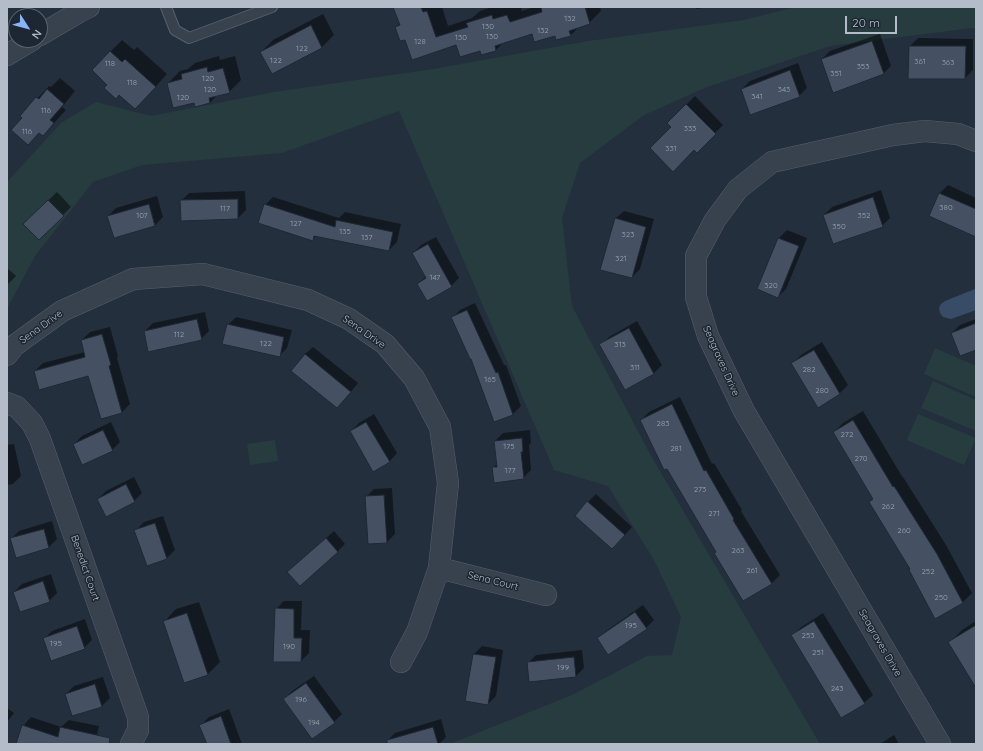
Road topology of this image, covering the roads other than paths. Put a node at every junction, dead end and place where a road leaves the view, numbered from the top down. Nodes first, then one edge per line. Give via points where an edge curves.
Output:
1 (89, 7) edge
2 (166, 7) edge
3 (272, 7) edge
4 (48, 30) edge
5 (20, 48) edge
6 (7, 56) edge
7 (976, 141) edge
8 (7, 355) edge
9 (7, 403) edge
10 (439, 568) junction
11 (546, 595) dead end
12 (401, 662) dead end
13 (131, 744) edge
14 (940, 744) edge

1 - 4 street
2 - 3 lane via 175,30 189,38
5 - 6 street
7 - 14 street, Seagraves Drive via 958,134 924,131 892,135 772,162 738,189 715,220 696,256 696,296 708,336 744,411
8 - 10 street, Sena Drive via 15,345 62,311 133,279 203,274 308,300 349,319 385,344 414,378 440,427 448,484
9 - 13 street, Benedict Court via 17,407 32,423 40,439 138,717 138,730
10 - 11 street, Sena Court
10 - 12 street, Sena Drive via 417,632

